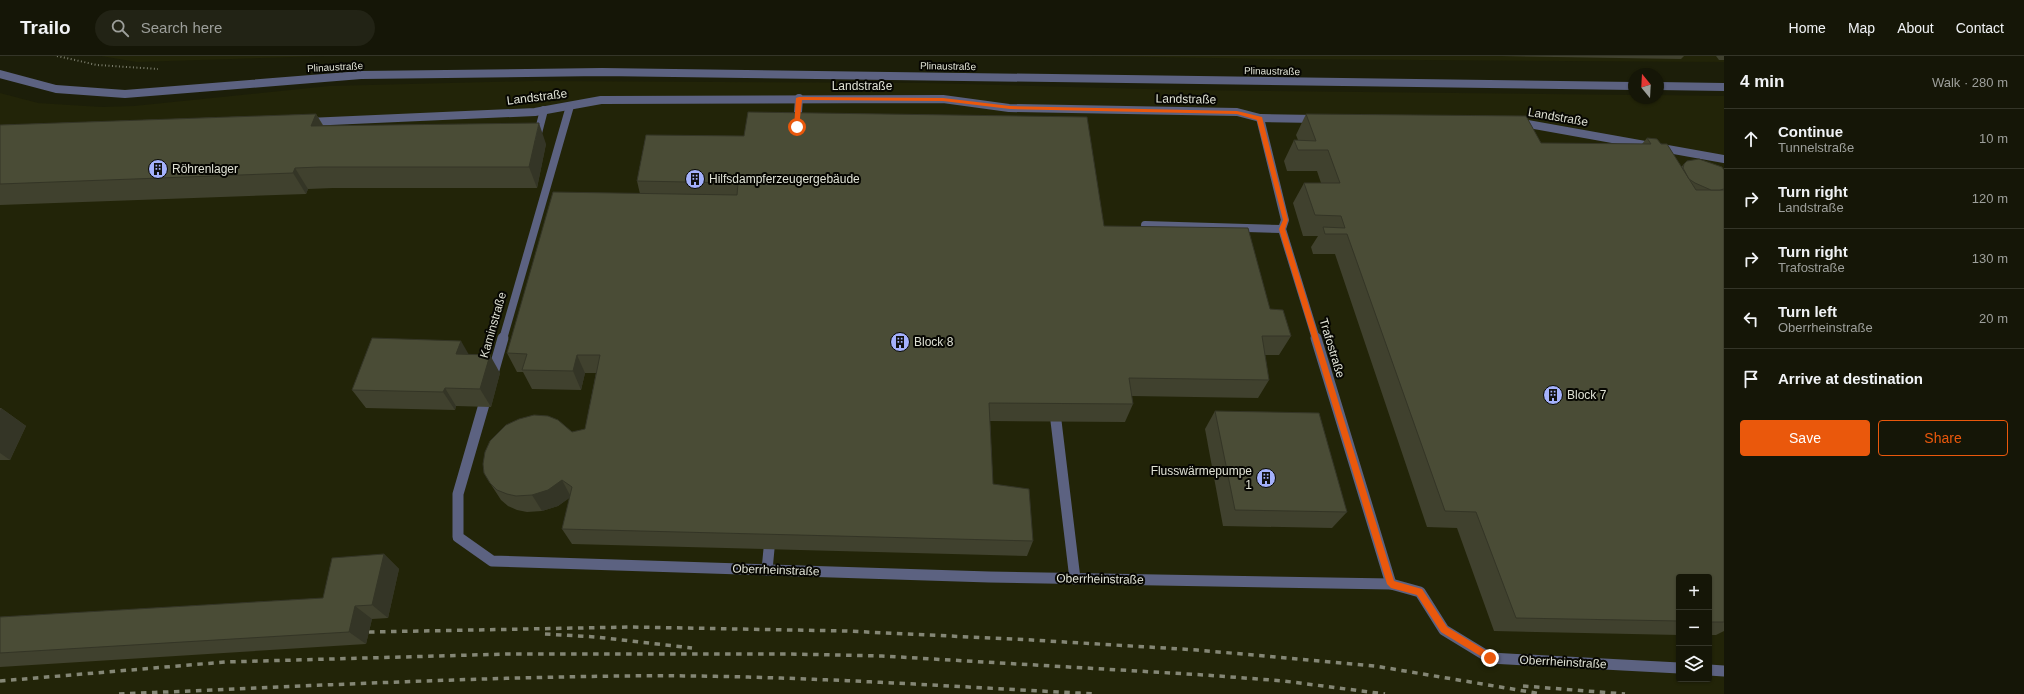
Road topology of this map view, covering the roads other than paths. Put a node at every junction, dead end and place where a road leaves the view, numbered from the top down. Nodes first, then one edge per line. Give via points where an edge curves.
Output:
1 (0, 74) edge
2 (1628, 86) edge
3 (1664, 86) edge
4 (1724, 87) edge
5 (799, 98) junction
6 (570, 106) junction
7 (544, 110) junction
8 (1260, 118) junction
9 (1328, 119) edge
10 (1512, 122) edge
11 (295, 123) edge
12 (796, 134) edge
13 (535, 144) edge
14 (1723, 161) edge
15 (1145, 225) edge
16 (1282, 229) junction
17 (1056, 422) edge
18 (769, 549) edge
19 (492, 562) joint
20 (767, 570) junction
21 (1075, 579) junction
22 (1391, 584) junction
23 (1676, 668) edge
24 (1712, 670) edge
25 (1724, 671) edge

1 - 2 street, Plinaustraße via 56,89 125,94 361,76 602,72
3 - 4 street
5 - 6 street, Landstraße via 601,100
5 - 8 street, Landstraße via 943,99 1010,108 1237,112
5 - 12 street
6 - 7 street, Landstraße
6 - 19 street, Kaminstraße via 458,494 458,537
7 - 11 street, Landstraße
7 - 13 street
8 - 9 street, Landstraße
8 - 16 street, Trafostraße via 1285,220
10 - 14 street, Landstraße
15 - 16 street
16 - 22 street, Trafostraße
17 - 21 street
18 - 20 street
19 - 20 street, Oberrheinstraße
20 - 21 street, Oberrheinstraße
21 - 22 street, Oberrheinstraße
22 - 23 street, Oberrheinstraße via 1420,592 1444,630 1490,658
24 - 25 street

